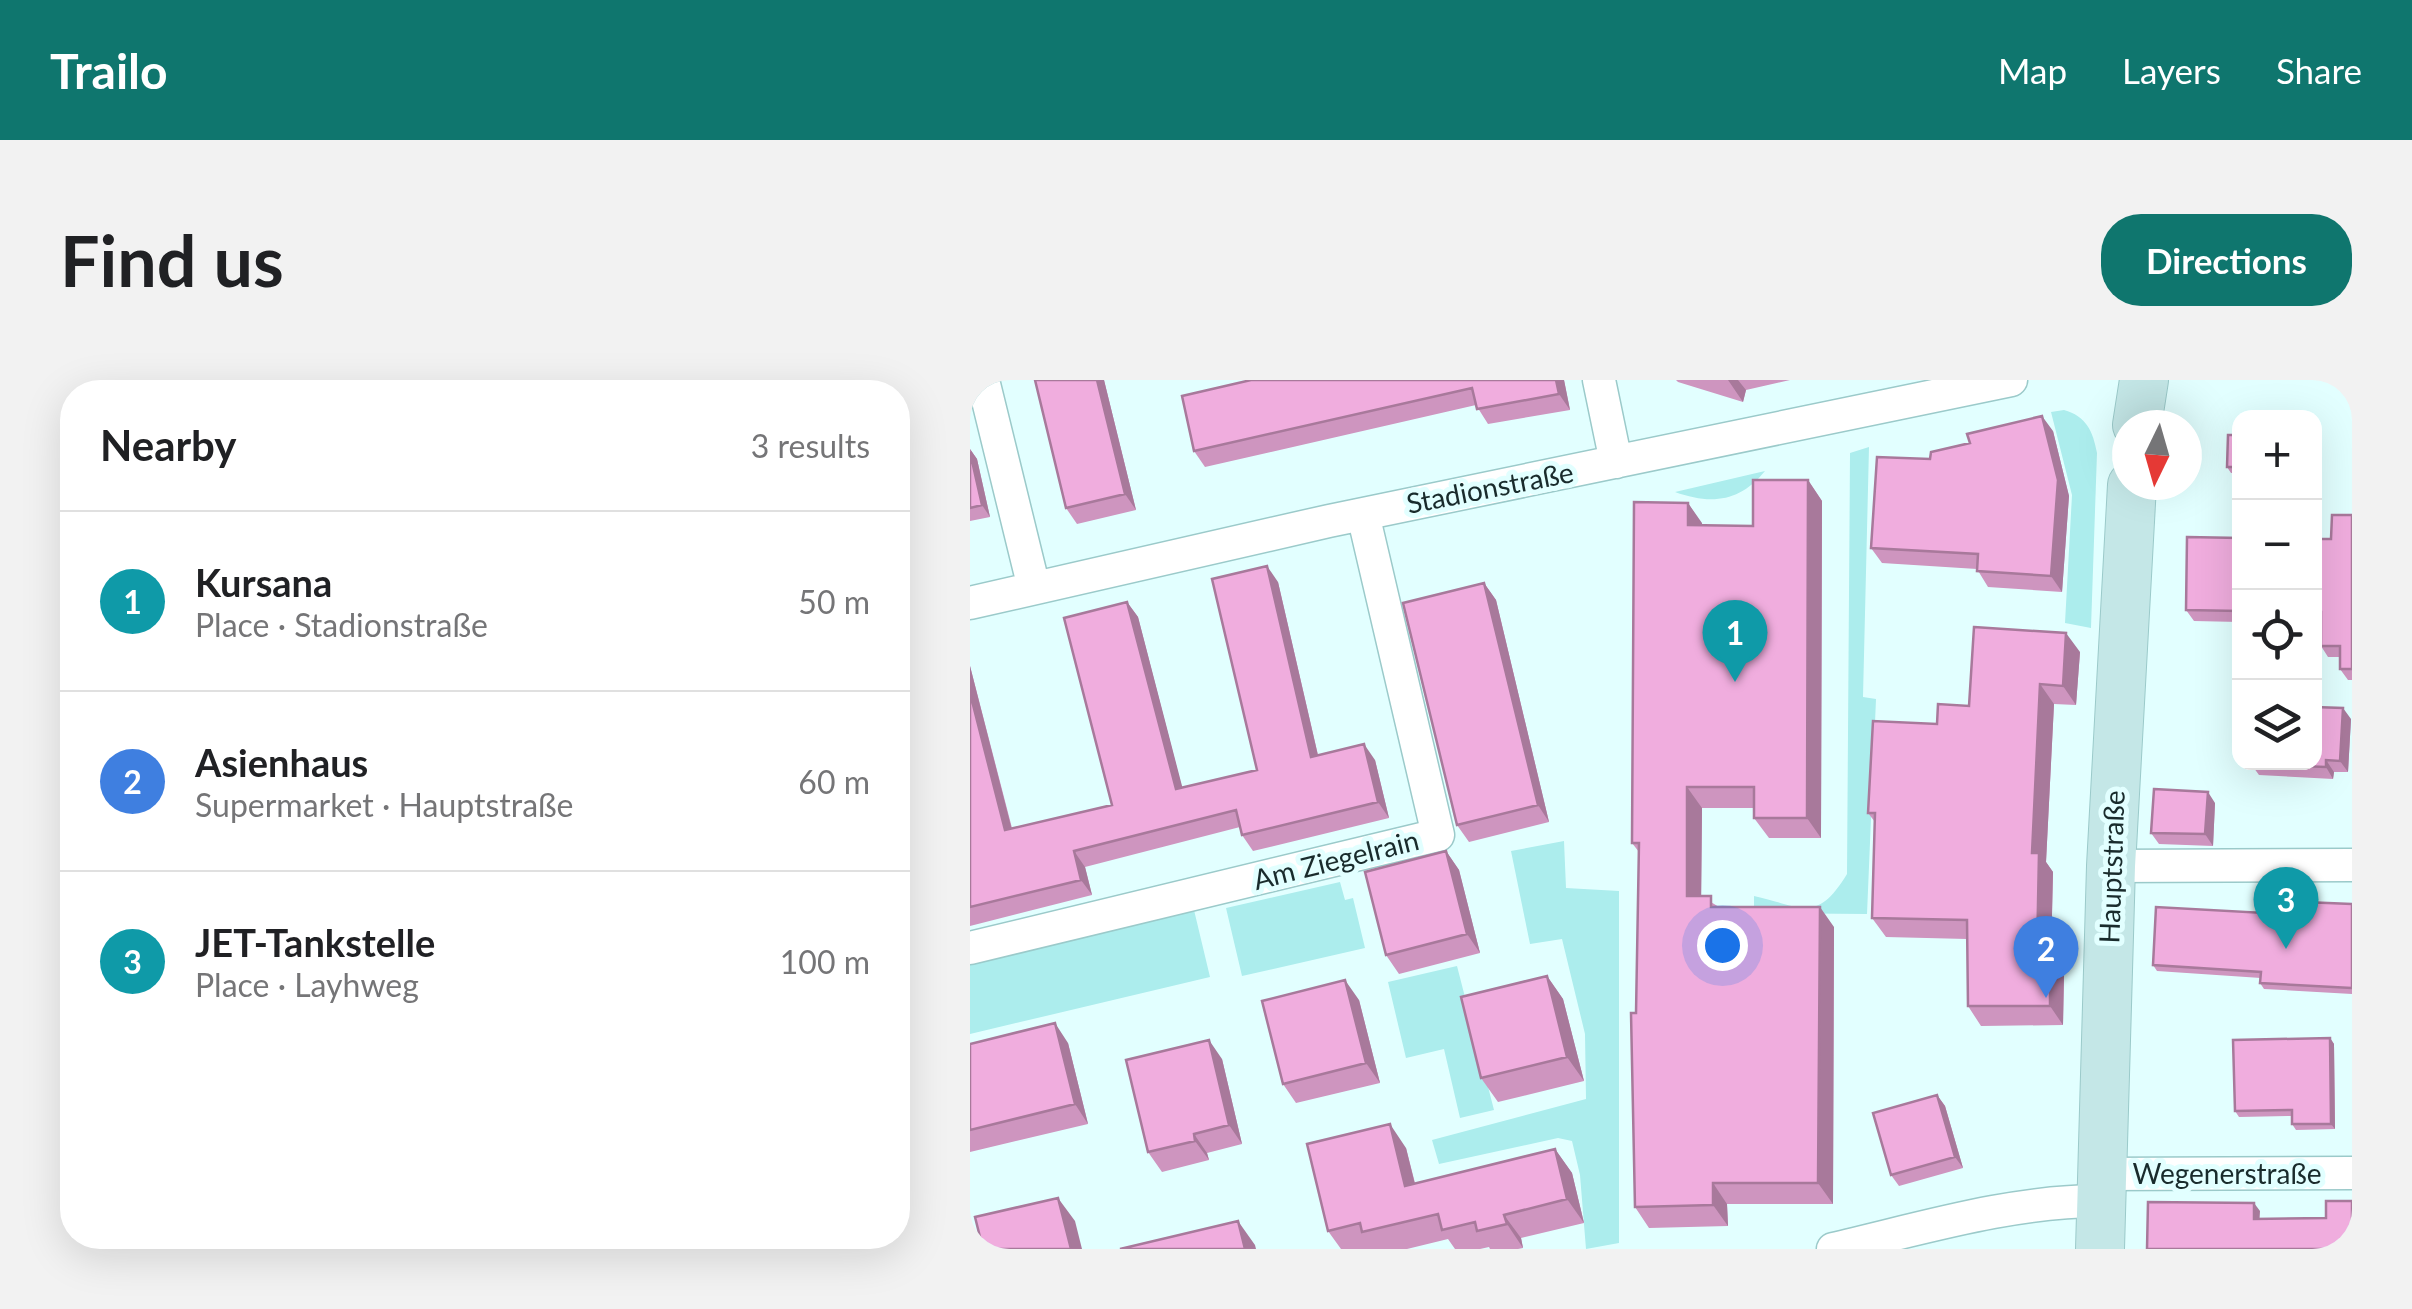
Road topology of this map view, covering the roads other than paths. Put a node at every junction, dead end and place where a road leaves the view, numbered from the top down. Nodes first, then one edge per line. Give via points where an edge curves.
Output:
1 (983, 380) edge
2 (1598, 380) edge
3 (2011, 380) edge
4 (2144, 380) edge
5 (2139, 410) edge
6 (1616, 462) junction
7 (2131, 500) edge
8 (1364, 514) junction
9 (1034, 588) junction
10 (970, 603) edge
11 (2111, 866) junction
12 (2352, 866) edge
13 (970, 948) edge
14 (2352, 1173) edge
15 (2101, 1188) junction
16 (1833, 1249) edge
17 (2100, 1249) edge

1 - 9 street
2 - 6 street
3 - 6 street, Stadionstraße
4 - 5 main road
6 - 8 street, Stadionstraße
7 - 11 main road, Hauptstraße
8 - 9 street, Stadionstraße
8 - 13 street, Am Ziegelrain via 1438,835
9 - 10 street, Stadionstraße
11 - 12 street
11 - 15 main road, Hauptstraße
14 - 15 street, Wegenerstraße
15 - 16 street, Wegenerstraße
15 - 17 main road, Hauptstraße

